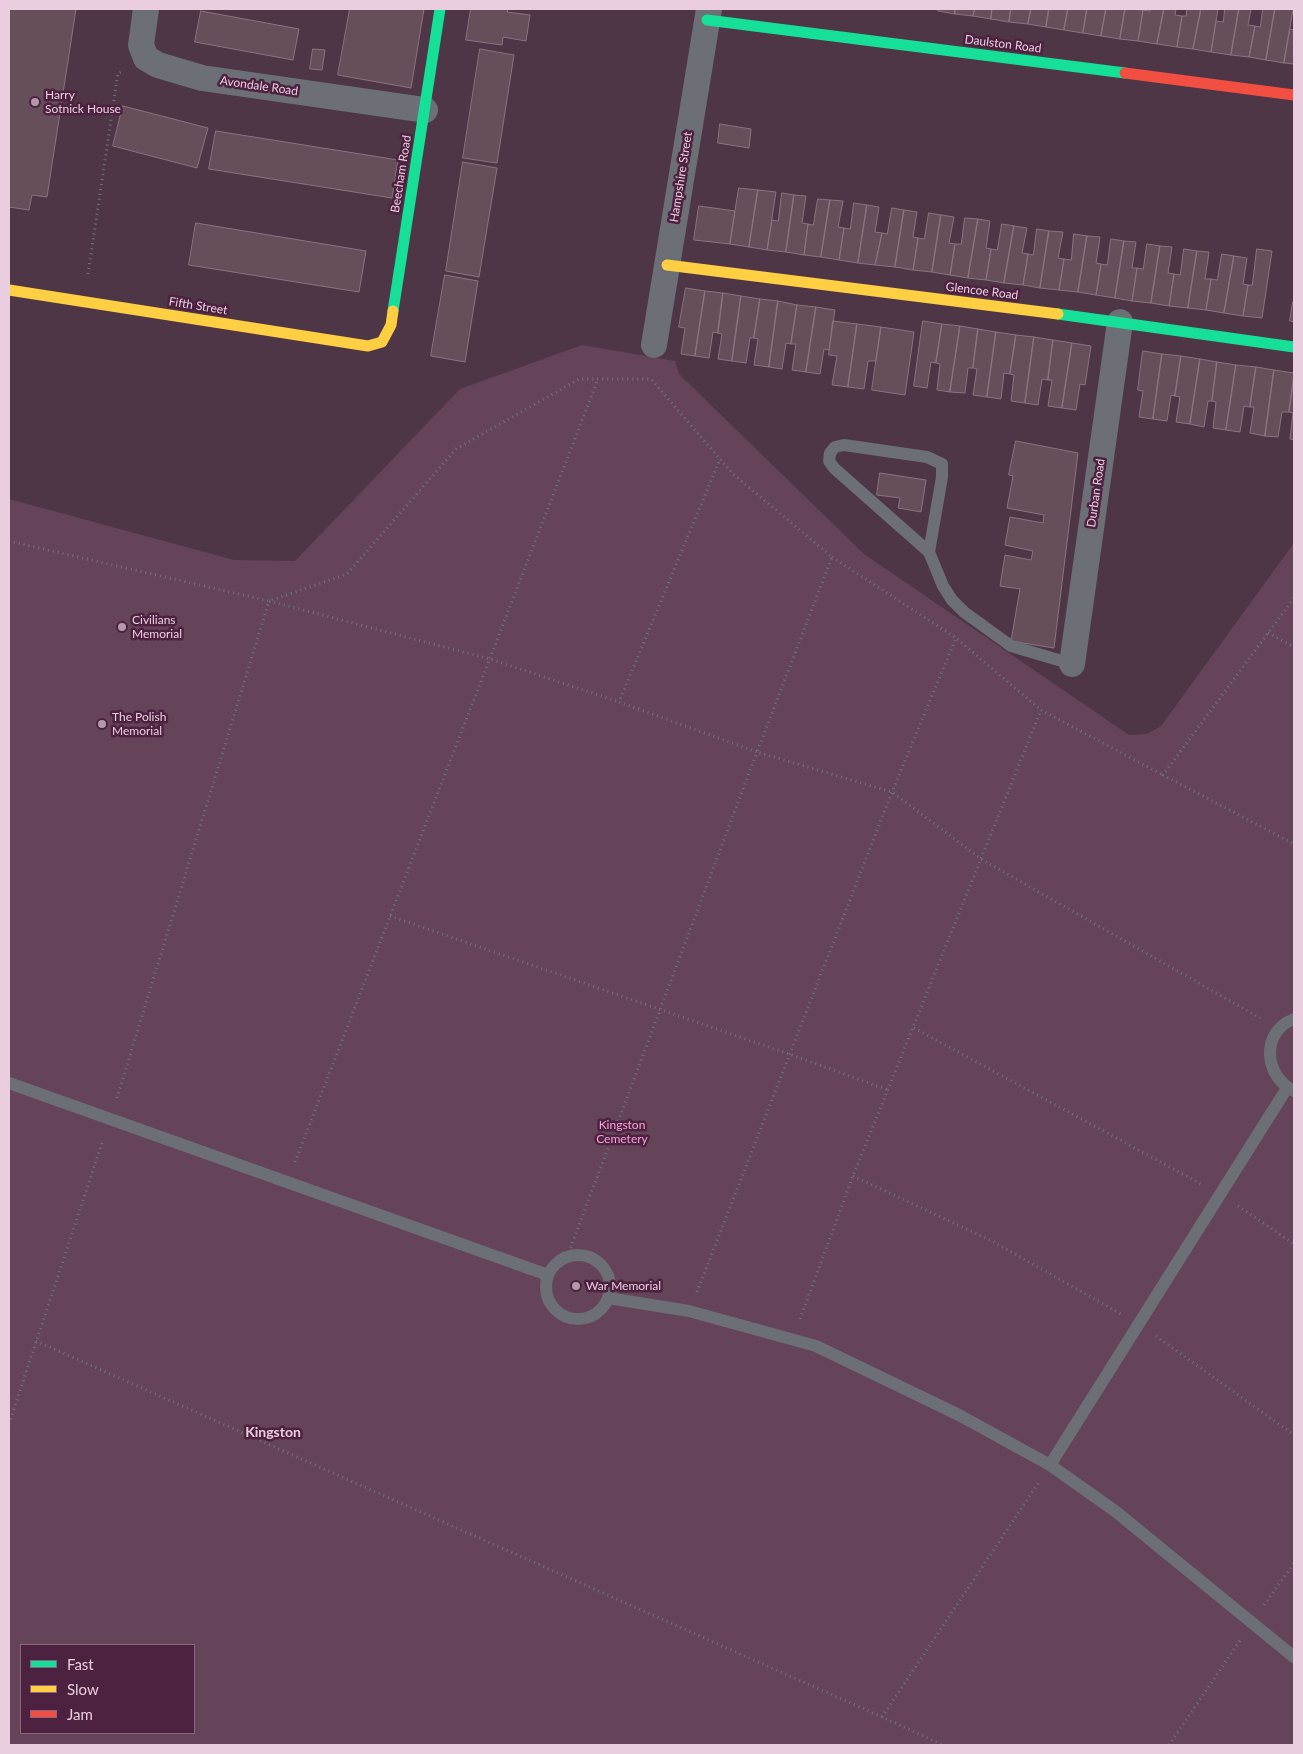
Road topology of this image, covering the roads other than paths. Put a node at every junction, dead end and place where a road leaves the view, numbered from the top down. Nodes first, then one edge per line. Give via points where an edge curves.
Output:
1 (146, 9) edge
2 (440, 9) edge
3 (708, 14) edge
4 (1294, 95) edge
5 (425, 110) junction
6 (667, 265) junction
7 (9, 290) edge
8 (1120, 322) junction
9 (382, 342) joint
10 (654, 344) dead end
11 (1294, 347) edge
12 (929, 552) junction
13 (1072, 664) joint
14 (1294, 1019) edge
15 (9, 1083) edge
16 (1290, 1089) edge
17 (548, 1275) junction
18 (608, 1298) junction
19 (1050, 1466) junction
20 (1294, 1656) edge

1 - 5 street, Avondale Road via 140,45 146,58 158,65 202,78
2 - 5 street, Beecham Road
3 - 4 street, Daulston Road
3 - 6 street, Hampshire Street
5 - 9 street, Beecham Road via 391,326
6 - 8 street, Glencoe Road
6 - 10 street, Hampshire Street
7 - 9 street, Fifth Street via 368,346
8 - 11 street, Glencoe Road
8 - 13 street, Durban Road
12 - 12 lane via 942,464 928,457 844,445 835,447 829,461 834,468
12 - 13 lane via 943,586 964,612 1011,646
14 - 16 lane via 1279,1029 1270,1052 1276,1076
15 - 17 lane
16 - 19 lane via 1220,1194
17 - 18 lane via 554,1265 568,1257 590,1257 601,1265 607,1275 610,1286
17 - 18 lane via 548,1299 564,1316 574,1319 590,1317
18 - 19 lane via 689,1311 816,1346 959,1415
19 - 20 lane via 1115,1511

